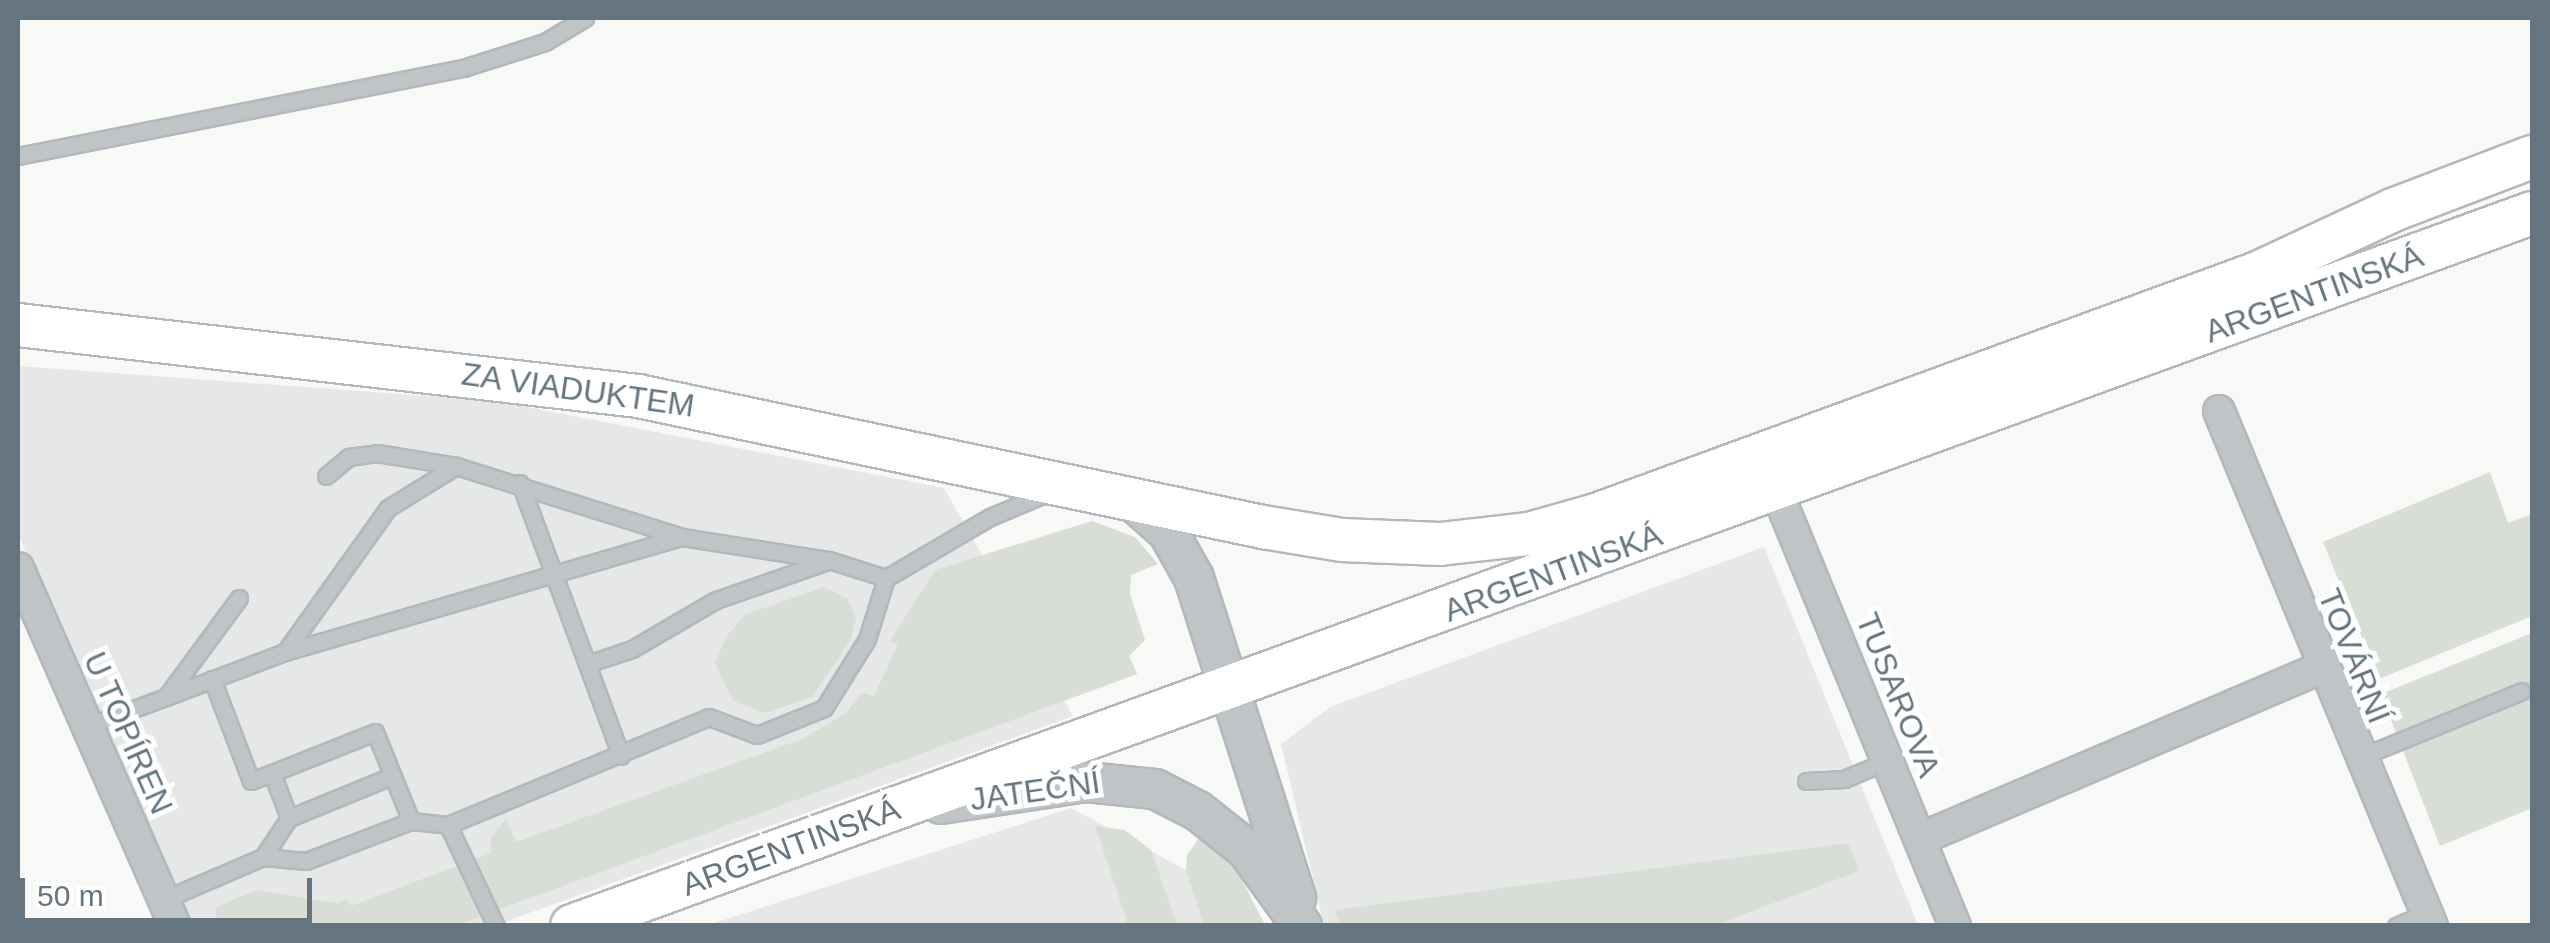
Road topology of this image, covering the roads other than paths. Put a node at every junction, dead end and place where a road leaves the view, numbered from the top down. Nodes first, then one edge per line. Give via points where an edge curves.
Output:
1 (585, 18) edge
2 (18, 156) edge
3 (2532, 157) edge
4 (2532, 213) edge
5 (18, 325) edge
6 (2218, 411) dead end
7 (456, 466) junction
8 (326, 476) dead end
9 (520, 483) junction
10 (1064, 488) junction
11 (1776, 492) junction
12 (1132, 500) junction
13 (682, 537) junction
14 (829, 560) junction
15 (18, 568) edge
16 (553, 573) junction
17 (886, 578) junction
18 (239, 598) dead end
19 (285, 652) junction
20 (587, 664) junction
21 (2321, 668) junction
22 (212, 680) junction
23 (1230, 689) junction
24 (2522, 691) dead end
25 (166, 697) junction
26 (88, 726) junction
27 (622, 756) junction
28 (2358, 758) junction
29 (1888, 761) junction
30 (272, 773) junction
31 (392, 776) junction
32 (1806, 781) dead end
33 (889, 812) junction
34 (289, 818) junction
35 (411, 821) junction
36 (448, 825) junction
37 (1920, 839) junction
38 (263, 857) junction
39 (169, 913) edge
40 (2429, 919) edge
41 (496, 926) edge
42 (572, 926) edge
43 (1303, 926) edge
44 (1956, 926) edge
45 (2396, 926) edge

1 - 2 lane via 545,42 463,68
3 - 12 main road, ARGENTINSKÁ via 2393,210 2258,273 1529,534 1379,544
4 - 11 main road, ARGENTINSKÁ
5 - 10 main road, ZA VIADUKTEM via 638,396
6 - 21 street, TOVÁRNÍ
7 - 8 lane via 377,453 349,457
7 - 9 lane
7 - 19 lane via 388,508
9 - 13 lane
9 - 16 lane
10 - 12 main road, ZA VIADUKTEM
10 - 17 lane via 990,517
11 - 23 main road, ARGENTINSKÁ
11 - 29 street, TUSAROVA
12 - 23 street, JATEČNÍ via 1180,550
13 - 14 lane
13 - 16 lane
14 - 17 lane
14 - 20 lane via 716,600 632,649
15 - 26 street, U TOPÍREN
16 - 19 lane
16 - 20 lane
17 - 27 lane via 867,639 824,708 757,735 709,718
18 - 25 lane
19 - 22 lane
20 - 27 lane
21 - 28 street, TOVÁRNÍ
21 - 37 street
22 - 25 lane
22 - 30 lane via 252,781
23 - 33 main road, ARGENTINSKÁ
23 - 43 street, JATEČNÍ
24 - 28 lane
25 - 26 lane
26 - 39 street, U TOPÍREN
27 - 36 lane
28 - 40 street, TOVÁRNÍ
29 - 32 lane via 1844,779
29 - 37 street, TUSAROVA
30 - 31 lane via 375,732
30 - 34 lane
31 - 34 lane
31 - 35 lane
33 - 42 main road, ARGENTINSKÁ
33 - 43 street, JATEČNÍ via 1086,782 1155,789 1198,811 1247,850
34 - 38 lane
35 - 36 lane
35 - 38 lane via 306,862
36 - 41 lane
37 - 44 street, TUSAROVA
38 - 39 lane
40 - 45 lane

